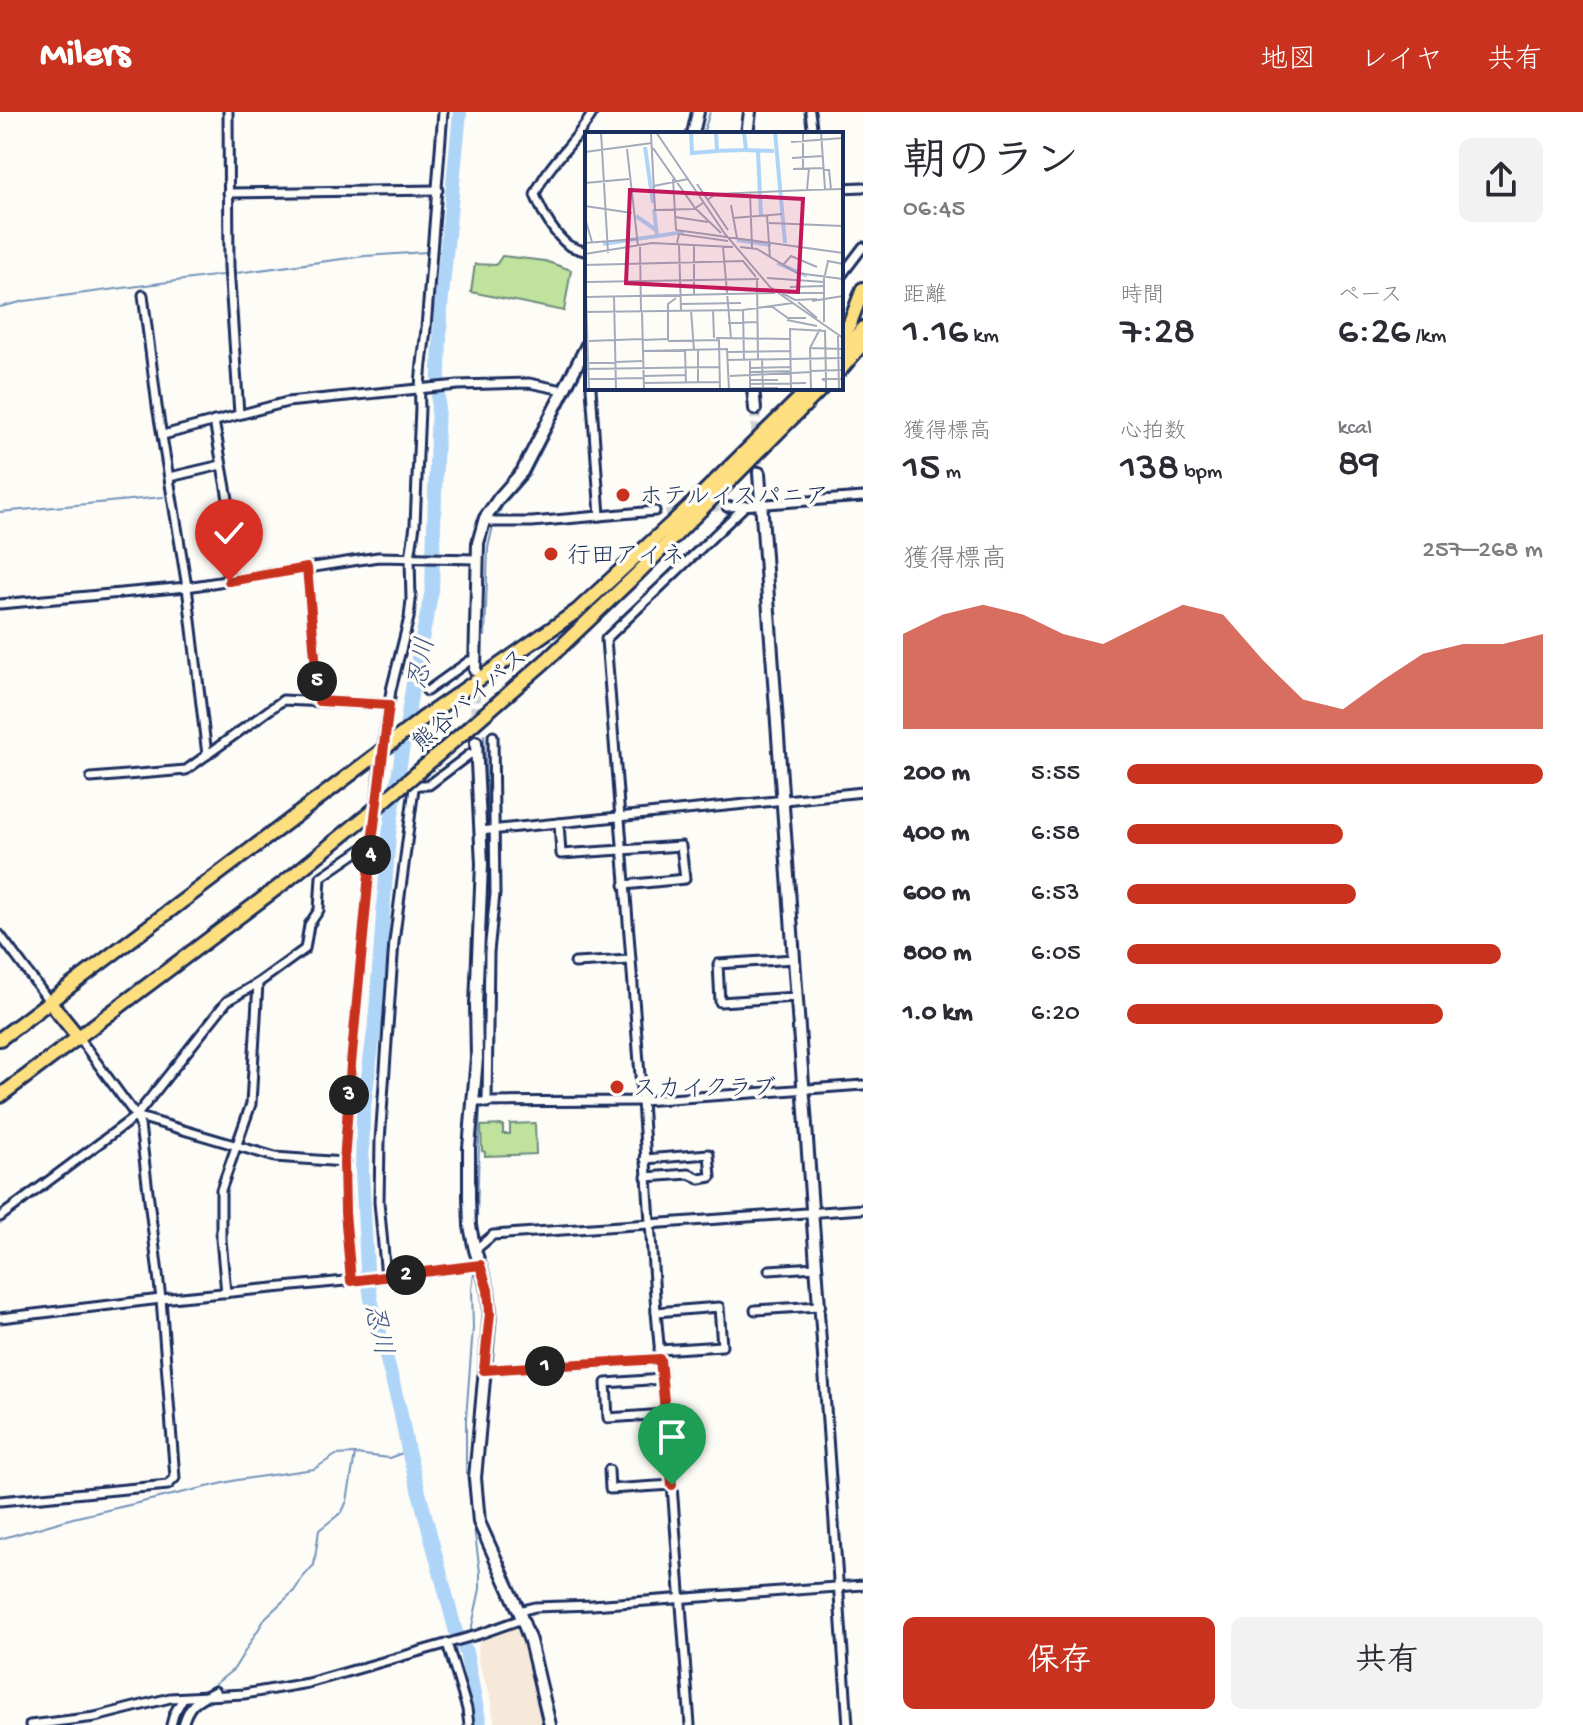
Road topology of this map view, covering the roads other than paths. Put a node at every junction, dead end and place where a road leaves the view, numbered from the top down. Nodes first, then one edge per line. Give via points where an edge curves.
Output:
1 (228, 112) edge
2 (443, 112) edge
3 (593, 112) edge
4 (698, 112) edge
5 (750, 112) edge
6 (810, 112) edge
7 (693, 132) edge
8 (747, 132) edge
9 (813, 132) edge
10 (863, 187) edge
11 (843, 188) edge
12 (438, 190) junction
13 (228, 193) junction
14 (863, 247) edge
15 (585, 251) edge
16 (843, 273) edge
17 (863, 289) edge
18 (143, 295) dead end
19 (863, 328) edge
20 (843, 336) edge
21 (863, 343) edge
22 (585, 349) edge
23 (843, 353) edge
24 (843, 367) edge
25 (421, 388) junction
26 (563, 390) junction
27 (591, 390) edge
28 (753, 390) edge
29 (806, 390) edge
30 (820, 390) edge
31 (755, 409) tunnel mouth
32 (239, 414) junction
33 (214, 421) junction
34 (163, 435) junction
35 (221, 465) junction
36 (759, 473) tunnel mouth
37 (170, 477) junction
38 (863, 497) edge
39 (762, 504) junction
40 (745, 506) junction
41 (727, 507) tunnel mouth
42 (655, 511) tunnel mouth
43 (600, 516) junction
44 (489, 520) junction
45 (414, 558) junction
46 (477, 559) junction
47 (307, 568) junction
48 (229, 581) junction
49 (187, 587) junction
50 (0, 604) edge
51 (475, 665) joint
52 (427, 691) dead end
53 (319, 701) junction
54 (389, 705) junction
55 (493, 736) dead end
56 (476, 742) tunnel mouth
57 (207, 755) junction
58 (477, 755) junction
59 (91, 778) dead end
60 (863, 792) edge
61 (783, 800) junction
62 (619, 816) junction
63 (559, 823) junction
64 (487, 830) junction
65 (372, 842) junction
66 (621, 850) junction
67 (624, 885) junction
68 (0, 935) edge
69 (793, 959) junction
70 (630, 960) junction
71 (575, 963) dead end
72 (258, 983) junction
73 (796, 997) junction
74 (49, 1001) junction
75 (79, 1038) junction
76 (0, 1039) edge
77 (863, 1085) edge
78 (802, 1089) junction
79 (0, 1096) edge
80 (642, 1101) junction
81 (480, 1102) junction
82 (136, 1116) junction
83 (238, 1147) junction
84 (645, 1159) junction
85 (344, 1162) junction
86 (646, 1177) junction
87 (863, 1209) edge
88 (813, 1213) junction
89 (0, 1217) edge
90 (649, 1223) junction
91 (475, 1250) junction
92 (480, 1265) junction
93 (816, 1267) junction
94 (769, 1270) dead end
95 (386, 1277) junction
96 (351, 1281) junction
97 (226, 1293) junction
98 (161, 1299) junction
99 (819, 1306) junction
100 (755, 1310) dead end
101 (656, 1312) junction
102 (0, 1318) edge
103 (659, 1350) junction
104 (660, 1359) junction
105 (484, 1370) junction
106 (662, 1379) junction
107 (665, 1414) junction
108 (609, 1470) dead end
109 (672, 1485) junction
110 (0, 1501) edge
111 (863, 1585) edge
112 (838, 1587) junction
113 (681, 1599) junction
114 (521, 1615) junction
115 (450, 1642) junction
116 (215, 1691) dead end
117 (183, 1698) junction
118 (202, 1698) junction
119 (30, 1725) edge
120 (171, 1725) edge
121 (183, 1725) edge
122 (469, 1725) edge
123 (550, 1725) edge
124 (690, 1725) edge
125 (848, 1725) edge

1 - 13 street
2 - 12 street
3 - 15 street via 535,195 556,231 570,246
4 - 7 street
5 - 8 street
6 - 9 street
10 - 11 street
12 - 13 street
12 - 25 street
13 - 32 street
14 - 16 street
17 - 20 highway
18 - 34 street
19 - 23 highway
21 - 24 highway
22 - 26 street
25 - 26 street via 529,383
25 - 32 street via 287,402
25 - 45 street
26 - 44 street via 537,446
27 - 43 street
28 - 31 street
29 - 74 highway, 熊谷バイパス, bridge via 577,611 422,719
30 - 75 highway, 熊谷バイパス, bridge via 549,658 285,882
32 - 33 street
33 - 34 street
33 - 35 street
34 - 37 street
35 - 37 street
35 - 48 street via 235,538 220,545
36 - 39 street
37 - 49 street
38 - 39 street
39 - 40 street
39 - 61 street
40 - 41 street
40 - 62 street via 606,639
42 - 43 street
43 - 44 street
44 - 46 street via 480,530
45 - 46 street
45 - 47 street via 378,557
45 - 54 street via 409,618
46 - 51 street
47 - 48 street
47 - 53 street
48 - 49 street
49 - 50 street
49 - 57 street
51 - 52 street via 469,661
53 - 54 street
53 - 57 street via 283,700
54 - 65 street
55 - 64 street
56 - 58 street
57 - 59 street via 186,770
58 - 64 street
58 - 95 street via 470,754 429,785 414,788 394,942 380,1141
60 - 61 street
61 - 62 street
61 - 69 street
62 - 63 street
62 - 66 street
63 - 64 street
63 - 66 street via 561,854
64 - 81 street via 482,864
65 - 72 street via 321,877 319,910 309,925 305,949
65 - 85 street
66 - 67 street
66 - 67 street via 681,846 685,879
67 - 70 street
68 - 74 street
69 - 73 street
69 - 73 street via 718,964 720,1002
70 - 71 street
70 - 80 street
72 - 82 street via 227,1001
72 - 83 street via 251,1104
73 - 78 street
74 - 75 highway
74 - 76 highway, 熊谷バイパス
75 - 79 highway, 熊谷バイパス
75 - 82 street
77 - 78 street
78 - 80 street
78 - 88 street
80 - 81 street
80 - 84 street
81 - 91 street via 469,1148
82 - 83 street
82 - 89 street
82 - 98 street
83 - 85 street via 275,1157
83 - 97 street via 221,1190
84 - 86 street
84 - 86 street via 709,1154 711,1177
85 - 96 street
86 - 90 street
87 - 88 street
88 - 90 street
88 - 93 street
90 - 91 street via 493,1235
90 - 101 street
91 - 92 street
92 - 95 street
92 - 105 street via 490,1313
93 - 94 street
93 - 99 street
95 - 96 street
96 - 97 street
97 - 98 street
98 - 102 street
98 - 110 street via 175,1478 168,1485
99 - 100 street
99 - 112 street
101 - 103 street
101 - 103 street via 719,1307 722,1346
103 - 104 street
104 - 105 street
104 - 106 street
105 - 114 street via 475,1478 479,1522
106 - 107 street
106 - 107 street via 606,1383 608,1418
107 - 109 street
108 - 109 street via 610,1489
109 - 113 street
111 - 112 street
112 - 113 street
112 - 125 street
113 - 114 street via 535,1607
113 - 124 street
114 - 115 street
114 - 123 street
115 - 118 street via 308,1683
115 - 122 street
116 - 118 street
117 - 118 street
117 - 119 street
117 - 120 street
118 - 121 street via 186,1712

